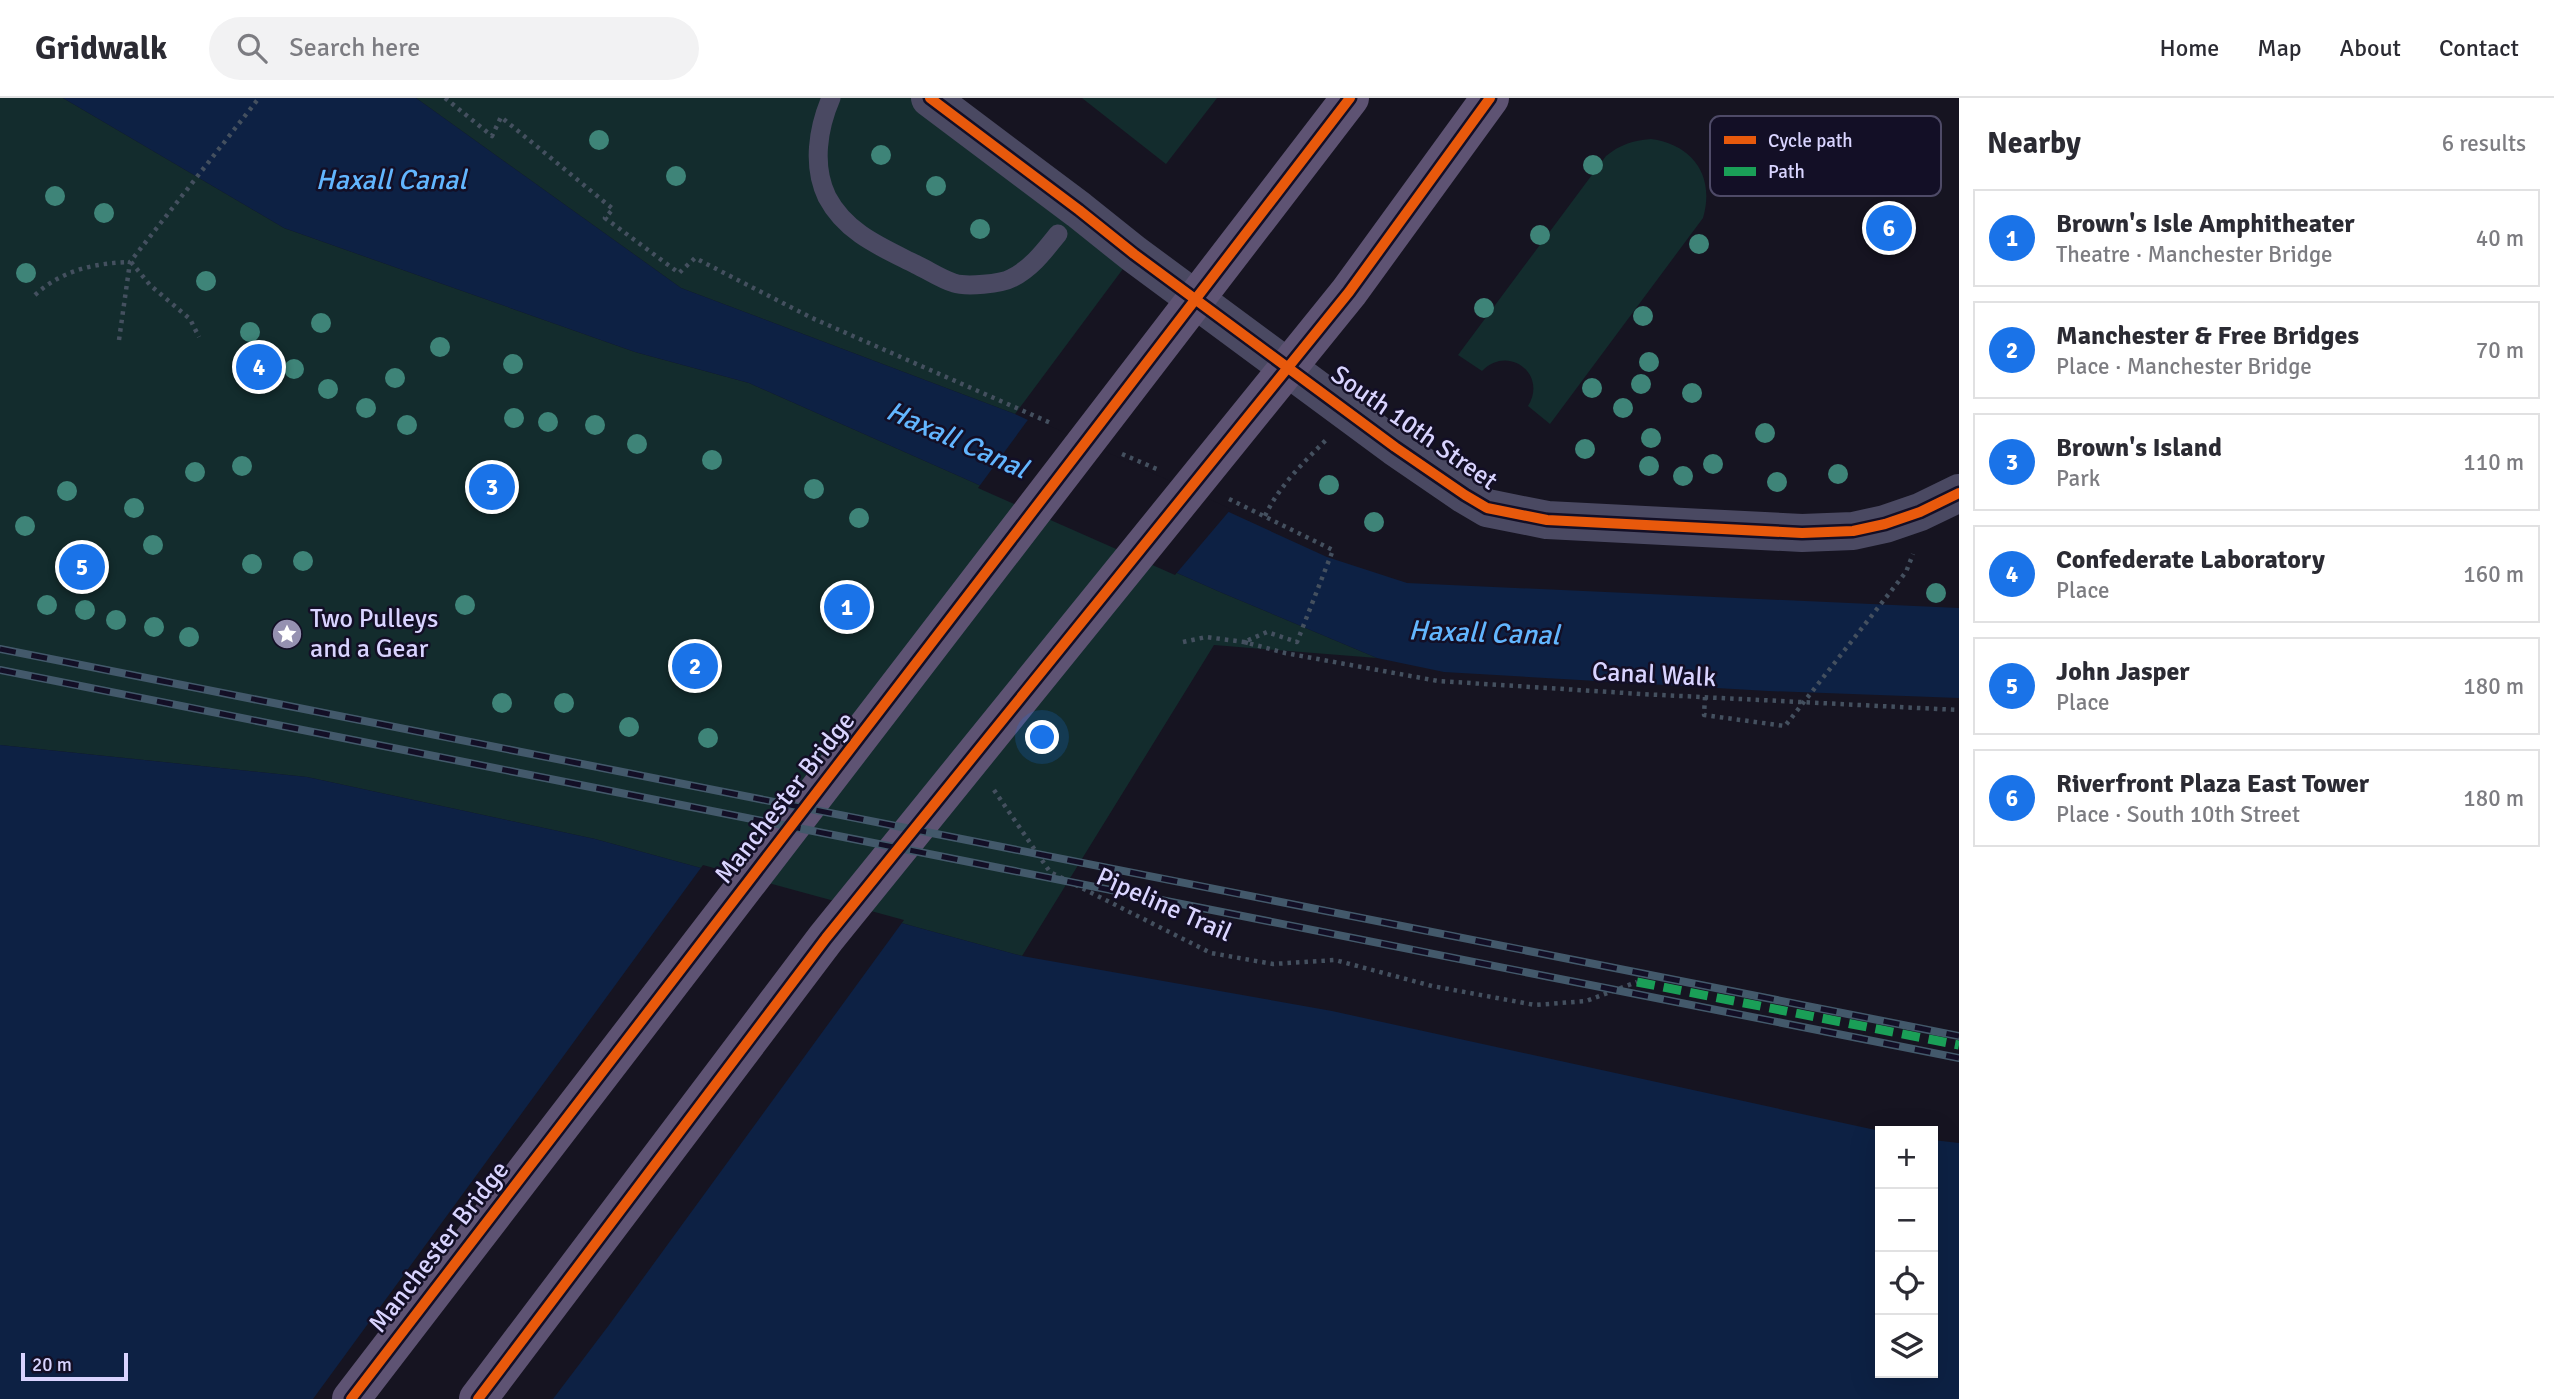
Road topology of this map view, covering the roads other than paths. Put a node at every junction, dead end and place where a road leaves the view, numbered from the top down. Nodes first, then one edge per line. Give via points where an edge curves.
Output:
1 (831, 98) edge
2 (930, 98) edge
3 (1350, 98) edge
4 (1490, 98) edge
5 (1059, 234) dead end
6 (1959, 493) edge
7 (351, 1399) edge
8 (478, 1399) edge

1 - 5 lane via 822,118 819,170 827,196 844,222 863,238 956,284 979,285 1010,279 1032,264
2 - 6 street, South 10th Street via 1395,447 1487,508 1547,520 1802,533 1853,531 1885,524
3 - 7 main road, Manchester Bridge
4 - 8 main road via 1349,292 826,938

